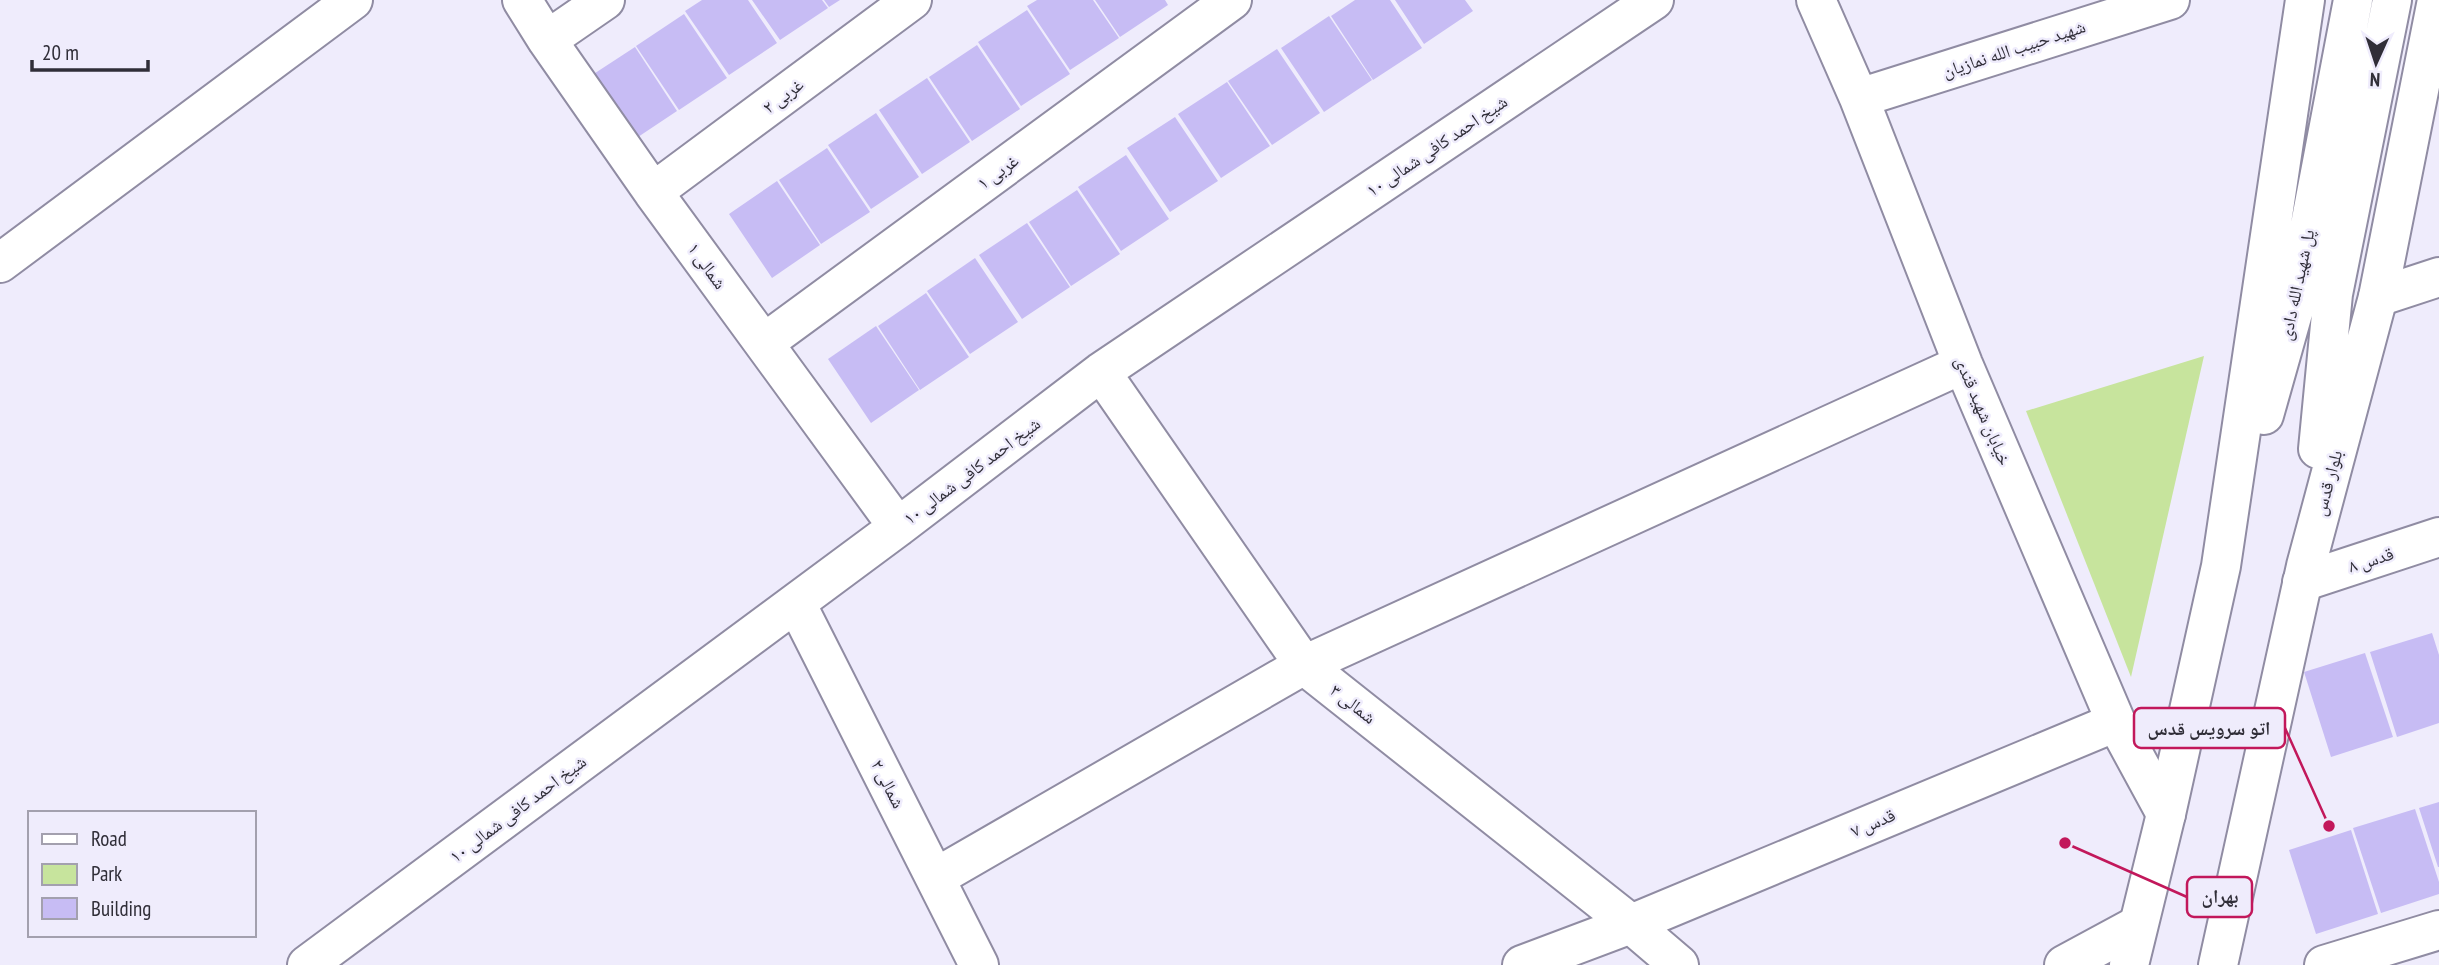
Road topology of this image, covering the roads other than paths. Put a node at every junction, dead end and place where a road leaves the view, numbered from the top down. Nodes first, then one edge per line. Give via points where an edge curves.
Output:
1 (353, 0) edge
2 (522, 0) edge
3 (605, 0) edge
4 (912, 0) edge
5 (1231, 0) edge
6 (1654, 0) edge
7 (1816, 0) edge
8 (2170, 0) edge
9 (2305, 0) edge
10 (2353, 0) edge
11 (2392, 0) edge
12 (2437, 0) edge
13 (547, 40) junction
14 (1859, 98) junction
15 (653, 192) junction
16 (0, 263) edge
17 (2439, 276) edge
18 (2378, 297) junction
19 (764, 343) junction
20 (1963, 364) junction
21 (1101, 373) junction
22 (898, 527) junction
23 (2439, 537) edge
24 (2221, 566) junction
25 (2304, 574) junction
26 (796, 603) junction
27 (1304, 665) junction
28 (2116, 722) junction
29 (2166, 814) junction
30 (935, 878) junction
31 (1631, 924) junction
32 (2138, 925) junction
33 (2439, 930) edge
34 (307, 965) edge
35 (979, 965) edge
36 (1522, 965) edge
37 (1679, 965) edge
38 (2064, 965) edge
39 (2129, 965) edge
40 (2218, 965) edge
41 (2324, 965) edge

1 - 16 street
2 - 13 street, ۱ شمالی
3 - 13 street
4 - 15 street, ۲ غربی
5 - 19 street, ۱ غربی
6 - 21 street, شیخ احمد کافی شمالی ۱۰
7 - 14 street, خیابان شهید قندی
8 - 14 street, شهید حبیب الله نمازیان
9 - 24 street
10 - 24 street, پل شهید الله دادی via 2294,309
11 - 25 street, پل شهید الله دادی via 2333,294
12 - 18 street, بلوار قدس
13 - 15 street, ۱ شمالی
14 - 20 street, خیابان شهید قندی
15 - 19 street, ۱ شمالی
17 - 18 street
18 - 25 street, بلوار قدس
19 - 22 street, ۱ شمالی
20 - 27 street
20 - 28 street, خیابان شهید قندی
21 - 22 street, شیخ احمد کافی شمالی ۱۰
21 - 27 street, شمالی ۳
22 - 26 street, شیخ احمد کافی شمالی ۱۰
23 - 25 street, قدس ۸
24 - 29 street
25 - 40 street, بلوار قدس
26 - 30 street, شمالی ۲
26 - 34 street, شیخ احمد کافی شمالی ۱۰
27 - 30 street
27 - 31 street, شمالی ۳
28 - 29 street, خیابان شهید قندی
28 - 31 street, قدس ۷
29 - 32 street
30 - 35 street, شمالی ۲
31 - 36 street, قدس ۷
31 - 37 street, شمالی ۳
32 - 38 street
32 - 39 street
33 - 41 street

